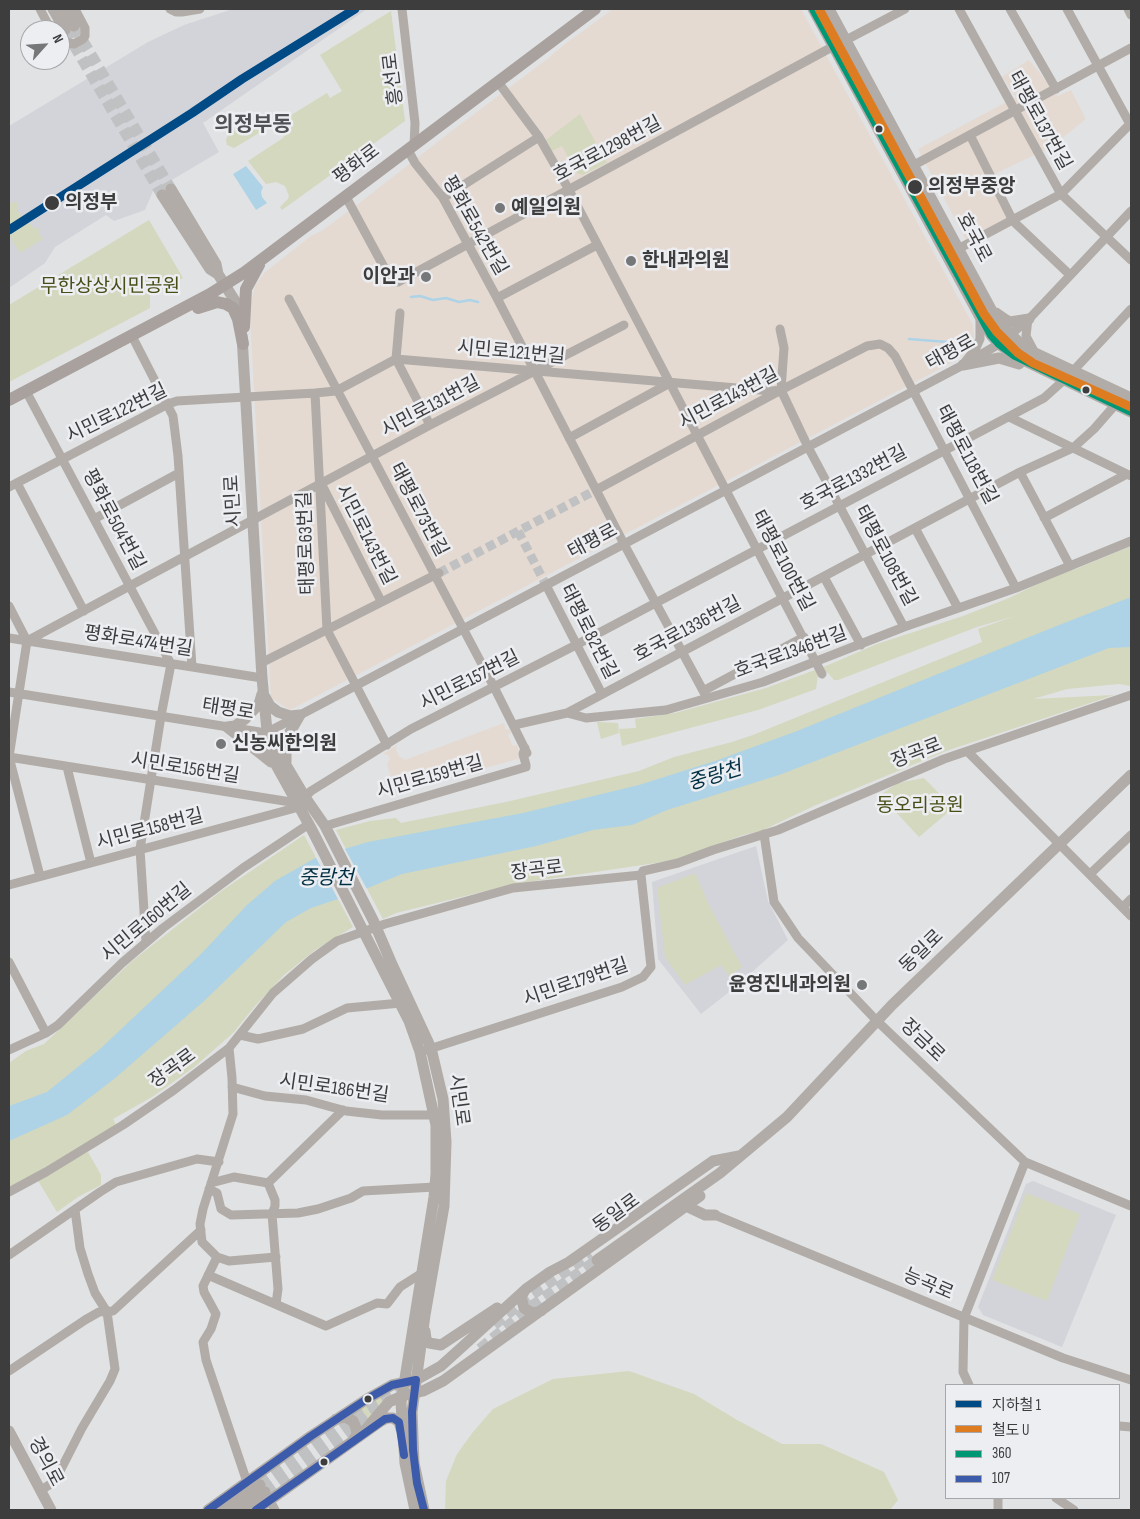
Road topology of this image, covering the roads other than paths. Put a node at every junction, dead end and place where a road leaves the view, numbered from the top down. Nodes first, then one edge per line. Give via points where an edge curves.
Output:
1 (53, 9) edge
2 (65, 9) edge
3 (75, 9) edge
4 (170, 9) edge
5 (200, 9) edge
6 (402, 9) edge
7 (595, 9) edge
8 (814, 9) edge
9 (829, 9) edge
10 (903, 9) edge
11 (959, 9) edge
12 (1010, 9) edge
13 (1067, 9) edge
14 (1128, 9) edge
15 (1131, 15) edge
16 (71, 31) edge
17 (846, 40) junction
18 (834, 46) junction
19 (1131, 48) edge
20 (1098, 66) junction
21 (498, 82) junction
22 (1056, 89) junction
23 (1015, 111) junction
24 (1131, 125) edge
25 (970, 135) junction
26 (539, 137) junction
27 (411, 148) junction
28 (914, 164) junction
29 (569, 190) junction
30 (167, 192) tunnel mouth
31 (1061, 194) junction
32 (346, 197) junction
33 (443, 198) junction
34 (1131, 211) edge
35 (1014, 221) junction
36 (1107, 237) junction
37 (468, 244) junction
38 (597, 245) junction
39 (958, 249) junction
40 (262, 260) junction
41 (1131, 260) edge
42 (1070, 275) junction
43 (225, 285) junction
44 (497, 298) junction
45 (289, 299) dead end
46 (1131, 309) edge
47 (992, 311) junction
48 (400, 313) dead end
49 (980, 317) junction
50 (1028, 319) junction
51 (151, 325) junction
52 (624, 325) dead end
53 (780, 329) dead end
54 (1011, 335) junction
55 (132, 336) junction
56 (243, 344) junction
57 (880, 344) joint
58 (999, 344) junction
59 (1033, 358) junction
60 (396, 359) junction
61 (963, 365) junction
62 (534, 371) junction
63 (1073, 371) junction
64 (1064, 380) junction
65 (670, 383) junction
66 (336, 390) junction
67 (781, 390) junction
68 (26, 391) junction
69 (914, 391) junction
70 (315, 393) junction
71 (1130, 395) edge
72 (246, 396) junction
73 (9, 400) edge
74 (168, 404) junction
75 (1114, 405) junction
76 (1131, 412) edge
77 (1009, 417) junction
78 (430, 425) junction
79 (697, 434) junction
80 (569, 438) junction
81 (808, 447) junction
82 (1073, 448) junction
83 (944, 450) junction
84 (371, 456) junction
85 (62, 459) junction
86 (1020, 472) junction
87 (179, 473) junction
88 (1129, 475) edge
89 (320, 483) junction
90 (13, 485) edge
91 (596, 490) junction
92 (727, 490) junction
93 (970, 499) junction
94 (839, 505) junction
95 (1044, 518) junction
96 (94, 519) junction
97 (253, 519) junction
98 (915, 528) junction
99 (1131, 541) edge
100 (624, 544) junction
101 (757, 548) junction
102 (866, 554) junction
103 (185, 556) junction
104 (1070, 566) junction
105 (436, 574) junction
106 (824, 577) junction
107 (546, 585) junction
108 (130, 586) junction
109 (1016, 588) junction
110 (783, 598) junction
111 (381, 601) junction
112 (656, 602) junction
113 (9, 606) edge
114 (958, 608) junction
115 (84, 610) junction
116 (904, 627) junction
117 (462, 629) junction
118 (327, 630) junction
119 (804, 637) junction
120 (9, 638) edge
121 (27, 641) junction
122 (576, 645) junction
123 (861, 645) junction
124 (682, 652) junction
125 (817, 662) junction
126 (261, 663) junction
127 (171, 664) junction
128 (192, 667) junction
129 (822, 674) dead end
130 (262, 678) junction
131 (355, 686) junction
132 (494, 687) junction
133 (9, 692) edge
134 (263, 692) junction
135 (19, 694) junction
136 (602, 694) junction
137 (705, 695) junction
138 (1131, 695) edge
139 (568, 713) junction
140 (300, 714) junction
141 (161, 716) junction
142 (514, 724) junction
143 (228, 727) junction
144 (266, 733) junction
145 (387, 745) junction
146 (526, 750) joint
147 (968, 752) junction
148 (9, 757) edge
149 (281, 766) junction
150 (67, 767) junction
151 (1131, 776) edge
152 (150, 780) junction
153 (300, 802) junction
154 (325, 826) junction
155 (311, 827) junction
156 (764, 834) junction
157 (1131, 835) edge
158 (1060, 844) junction
159 (140, 850) junction
160 (91, 863) junction
161 (1090, 874) junction
162 (640, 875) junction
163 (40, 876) junction
164 (9, 885) edge
165 (1131, 899) edge
166 (1123, 907) junction
167 (1131, 916) edge
168 (375, 924) junction
169 (363, 929) junction
170 (146, 942) junction
171 (9, 962) edge
172 (401, 1003) junction
173 (876, 1020) junction
174 (46, 1033) junction
175 (240, 1036) junction
176 (228, 1048) junction
177 (9, 1050) edge
178 (426, 1050) junction
179 (232, 1087) junction
180 (343, 1110) junction
181 (433, 1115) junction
182 (739, 1156) junction
183 (219, 1162) junction
184 (1025, 1162) junction
185 (268, 1183) junction
186 (210, 1186) junction
187 (435, 1187) junction
188 (707, 1191) junction
189 (9, 1192) edge
190 (686, 1206) junction
191 (1131, 1206) edge
192 (75, 1210) junction
193 (272, 1214) junction
194 (715, 1214) junction
195 (201, 1230) junction
196 (9, 1255) edge
197 (217, 1257) junction
198 (276, 1257) junction
199 (594, 1257) tunnel mouth
200 (422, 1273) junction
201 (208, 1275) junction
202 (526, 1289) junction
203 (276, 1304) junction
204 (541, 1311) junction
205 (108, 1312) junction
206 (425, 1314) junction
207 (964, 1318) junction
208 (9, 1372) edge
209 (416, 1380) junction
210 (1131, 1380) edge
211 (404, 1383) junction
212 (968, 1384) edge
213 (414, 1394) junction
214 (402, 1396) junction
215 (336, 1419) junction
216 (9, 1431) edge
217 (402, 1436) junction
218 (356, 1439) junction
219 (247, 1482) junction
220 (40, 1491) junction
221 (267, 1497) edge
222 (1058, 1499) edge
223 (50, 1510) edge
224 (208, 1510) edge
225 (223, 1510) edge
226 (239, 1510) edge
227 (256, 1510) edge
228 (415, 1510) edge
229 (424, 1510) edge
230 (1074, 1510) edge

1 - 16 street
2 - 16 street
3 - 16 street
4 - 5 street via 176,12
6 - 27 street, 흥선로 via 415,123
7 - 21 main road, 평화로
8 - 18 street, 호국로
9 - 17 street, 호국로
10 - 17 street
11 - 23 street, 태평로137번길
12 - 22 street
13 - 20 street
14 - 15 street
17 - 28 street, 호국로
18 - 29 street, 호국로1298번길
18 - 49 street, 호국로
19 - 20 street
20 - 22 street
20 - 24 street
21 - 26 street, 태평로100번길
21 - 27 main road, 평화로
22 - 23 street
23 - 25 street
23 - 31 street, 태평로137번길
24 - 31 street
25 - 28 street
25 - 35 street
26 - 29 street, 태평로100번길
26 - 33 street
27 - 32 main road, 평화로
27 - 33 street, 평화로542번길 via 415,163
28 - 39 street, 호국로
29 - 37 street, 호국로1298번길
29 - 38 street, 태평로100번길
30 - 43 street, 시민로 via 216,264
31 - 35 street
31 - 36 street, 태평로137번길
32 - 37 street, 호국로1298번길 via 392,282 398,282
32 - 40 main road, 평화로
33 - 37 street, 평화로542번길
34 - 36 street, 태평로
35 - 39 street
35 - 42 street
36 - 41 street, 태평로137번길
36 - 42 street, 태평로
37 - 44 street, 평화로542번길
38 - 44 street
38 - 65 street, 태평로100번길
39 - 47 street, 호국로
40 - 43 main road, 평화로
40 - 56 main road via 246,289
42 - 50 street, 태평로
43 - 51 main road, 평화로
43 - 56 street, 시민로 via 241,315
44 - 62 street, 평화로542번길
45 - 66 street, 태평로73번길
46 - 63 street
47 - 50 street via 1010,322
47 - 54 street, 호국로
48 - 60 street
49 - 58 street, 호국로
49 - 61 street via 980,339
50 - 54 street, 태평로
50 - 59 street via 1026,336
51 - 55 main road, 평화로
51 - 56 main road via 221,302 235,312
52 - 62 street, 시민로131번길
53 - 67 street via 784,348
54 - 58 street, 태평로
54 - 59 street, 호국로
55 - 68 main road, 평화로
55 - 74 street
56 - 72 street, 시민로
57 - 67 street, 시민로143번길 via 867,346
57 - 69 street, 태평로118번길 via 894,356
58 - 59 street, 호국로 via 1015,356
58 - 61 street, 태평로
59 - 61 street via 1018,364 994,358
59 - 63 street, 호국로
59 - 64 street, 호국로
60 - 62 street, 시민로121번길
60 - 66 street
60 - 78 street
61 - 69 street, 태평로
62 - 65 street, 시민로121번길
62 - 78 street, 시민로131번길
62 - 80 street, 평화로542번길
63 - 71 street, 호국로
64 - 75 street, 호국로
64 - 77 street, 호국로1332번길 via 1044,398
65 - 67 street, 시민로121번길
65 - 79 street, 태평로100번길
65 - 80 street
66 - 70 street
66 - 84 street, 태평로73번길
67 - 79 street, 시민로143번길
67 - 81 street, 태평로108번길
68 - 73 main road, 평화로
68 - 85 street, 평화로504번길
69 - 81 street, 태평로
69 - 83 street, 태평로118번길
70 - 72 street
70 - 89 street, 태평로63번길
72 - 74 street, 시민로122번길
72 - 97 street, 시민로
74 - 85 street, 시민로122번길
74 - 87 street, 시민로122번길 via 173,416
75 - 76 street, 호국로
75 - 82 street, 호국로1336번길
77 - 82 street
77 - 83 street, 호국로1332번길
78 - 84 street, 시민로131번길
79 - 91 street, 시민로143번길
79 - 92 street, 태평로100번길
80 - 91 street, 평화로542번길
81 - 92 street, 태평로
81 - 94 street, 태평로108번길
82 - 86 street, 호국로1336번길
82 - 88 street
83 - 93 street, 태평로118번길
83 - 94 street, 호국로1332번길
84 - 89 street, 시민로131번길
84 - 105 street, 태평로73번길
85 - 90 street, 시민로122번길
85 - 96 street, 평화로504번길
86 - 93 street, 호국로1336번길
86 - 95 street
87 - 96 street
87 - 103 street, 시민로122번길
88 - 95 street
89 - 97 street, 시민로131번길
89 - 111 street, 시민로143번길
89 - 118 street, 태평로63번길
90 - 115 street
91 - 100 street, 평화로542번길
92 - 100 street, 태평로
92 - 101 street, 태평로100번길
93 - 98 street, 호국로1336번길
93 - 109 street, 태평로118번길
94 - 101 street, 호국로1332번길
94 - 102 street, 태평로108번길
95 - 104 street
96 - 108 street, 평화로504번길
97 - 103 street, 시민로131번길
97 - 126 street, 시민로
98 - 102 street, 호국로1336번길
98 - 114 street
99 - 104 street, 호국로1346번길
100 - 107 street, 태평로
100 - 112 street, 평화로542번길
101 - 110 street, 태평로100번길
101 - 112 street, 호국로1332번길
102 - 106 street, 호국로1336번길
102 - 116 street, 태평로108번길
103 - 108 street, 시민로131번길
103 - 128 street, 시민로122번길
104 - 109 street, 호국로1346번길
105 - 111 street, 시민로143번길
105 - 117 street, 태평로73번길
106 - 110 street, 호국로1336번길
106 - 123 street
107 - 117 street, 태평로
107 - 122 street, 태평로82번길
108 - 115 street, 시민로131번길
108 - 127 street, 평화로504번길
109 - 114 street, 호국로1346번길
110 - 119 street, 태평로100번길
110 - 124 street, 호국로1336번길
111 - 118 street, 시민로143번길
112 - 122 street, 시민로157번길
112 - 124 street, 평화로542번길
113 - 121 street
114 - 116 street, 호국로1346번길
115 - 121 street, 시민로131번길
116 - 123 street, 호국로1346번길
117 - 131 street, 태평로
117 - 132 street, 태평로73번길
118 - 126 street, 시민로143번길
118 - 131 street, 태평로63번길
119 - 125 street, 태평로100번길
119 - 137 street
120 - 121 street, 평화로474번길
121 - 127 street, 평화로474번길
121 - 135 street
122 - 132 street, 시민로157번길
122 - 136 street, 태평로82번길
123 - 125 street, 호국로1346번길
124 - 136 street, 호국로1336번길
124 - 137 street, 평화로542번길
125 - 129 street, 태평로100번길
125 - 137 street, 호국로1346번길 via 763,682
126 - 130 street, 시민로
127 - 128 street, 평화로474번길
127 - 141 street
128 - 130 street, 평화로474번길
130 - 134 street, 시민로
131 - 140 street, 태평로
131 - 145 street, 태평로63번길
132 - 142 street, 태평로73번길
132 - 145 street, 시민로157번길 via 411,729
133 - 135 street, 태평로
134 - 140 street via 273,709 290,716
134 - 143 street via 259,704 245,719
134 - 144 street, 시민로
135 - 141 street, 태평로
135 - 148 street
136 - 139 street, 호국로1336번길
137 - 139 street, 호국로1346번길 via 666,710 586,718
138 - 147 street, 장곡로
139 - 142 street, 호국로1346번길
140 - 144 street, 태평로
140 - 149 street
141 - 143 street, 태평로
141 - 152 street
142 - 146 street, 태평로73번길
143 - 144 street, 태평로
143 - 149 street
144 - 149 street, 시민로 via 269,752
145 - 153 street, 시민로157번길 via 311,791
146 - 154 street, 시민로159번길 via 523,754 526,767
147 - 156 street, 장곡로
147 - 158 street
148 - 150 street, 시민로156번길
148 - 163 street
149 - 153 street, 시민로
150 - 152 street, 시민로156번길
150 - 160 street
151 - 158 street, 동일로
152 - 153 street, 시민로156번길
152 - 159 street
153 - 154 street, 시민로
153 - 155 street, 시민로
153 - 159 street, 시민로158번길
154 - 168 street, 시민로
155 - 169 street, 시민로
155 - 170 street, 시민로160번길 via 243,868
156 - 162 street, 장곡로 via 678,863 643,871
156 - 173 street, 장금로 via 774,902 798,938
157 - 161 street
158 - 161 street
158 - 173 street, 동일로
159 - 160 street, 시민로158번길
159 - 170 street
160 - 163 street, 시민로158번길
161 - 166 street
162 - 168 street, 장곡로 via 513,888
162 - 178 street, 시민로179번길 via 651,967 643,977 622,987
163 - 164 street, 시민로158번길
165 - 166 street
166 - 167 street
168 - 169 street, 장곡로
168 - 178 street, 시민로
169 - 172 street, 시민로
169 - 175 street, 장곡로 via 337,941 273,993
170 - 174 street, 시민로160번길
171 - 174 street
172 - 175 street via 347,1008 303,1029 258,1039
172 - 178 street, 시민로 via 416,1038
173 - 182 street, 동일로 via 788,1117
173 - 184 street, 장금로
174 - 177 street, 시민로160번길
175 - 176 street, 장곡로
176 - 179 street
176 - 189 street, 장곡로 via 122,1125
178 - 181 street, 시민로
178 - 206 street, 시민로 via 442,1099 446,1162 444,1206
179 - 180 street, 시민로186번길
179 - 183 street via 233,1114
180 - 181 street, 시민로186번길 via 382,1115
180 - 185 street
181 - 187 street, 시민로 via 437,1146
182 - 188 street via 735,1166
182 - 199 street, 동일로 via 715,1165
182 - 202 street via 713,1161
183 - 186 street
183 - 192 street via 198,1158 116,1182
184 - 191 street, 장금로
184 - 207 street
185 - 186 street via 234,1177
185 - 193 street via 274,1200
186 - 193 street via 217,1194 221,1209 231,1215
186 - 195 street
187 - 193 street via 363,1191 318,1209
187 - 200 street, 시민로
188 - 190 street
188 - 194 street via 705,1201
190 - 194 street via 705,1214
190 - 204 street
192 - 196 street
192 - 205 street via 80,1248 88,1274 95,1293
193 - 198 street
194 - 207 street, 능곡로
195 - 197 street via 202,1242
195 - 205 street via 113,1311
197 - 198 street via 229,1261
197 - 201 street
198 - 203 street
200 - 203 street via 400,1287 387,1304 377,1304 326,1326
200 - 211 street, 시민로
201 - 203 street
201 - 219 street via 204,1292 216,1314 203,1342 206,1360
202 - 204 street via 521,1297 524,1308 532,1313
202 - 206 street via 441,1345 427,1342
202 - 209 street via 449,1359
204 - 213 street via 443,1381
205 - 208 street via 99,1312 85,1320
205 - 220 street via 115,1369 55,1480
206 - 209 street, 시민로
207 - 210 street, 능곡로 via 1063,1358
207 - 212 street via 962,1372
209 - 211 street
209 - 213 street, 시민로
211 - 214 street, 시민로
211 - 215 street via 384,1389
213 - 214 street
213 - 229 street, 시민로 via 413,1450
214 - 217 street, 시민로
214 - 218 street via 386,1404
215 - 218 street via 345,1417 353,1421
215 - 219 street
216 - 220 street, 경의로
217 - 218 street via 399,1422 391,1417
217 - 228 street, 시민로
218 - 221 street
219 - 224 street
220 - 223 street, 경의로
221 - 225 street
221 - 226 street
221 - 227 street
222 - 230 street

